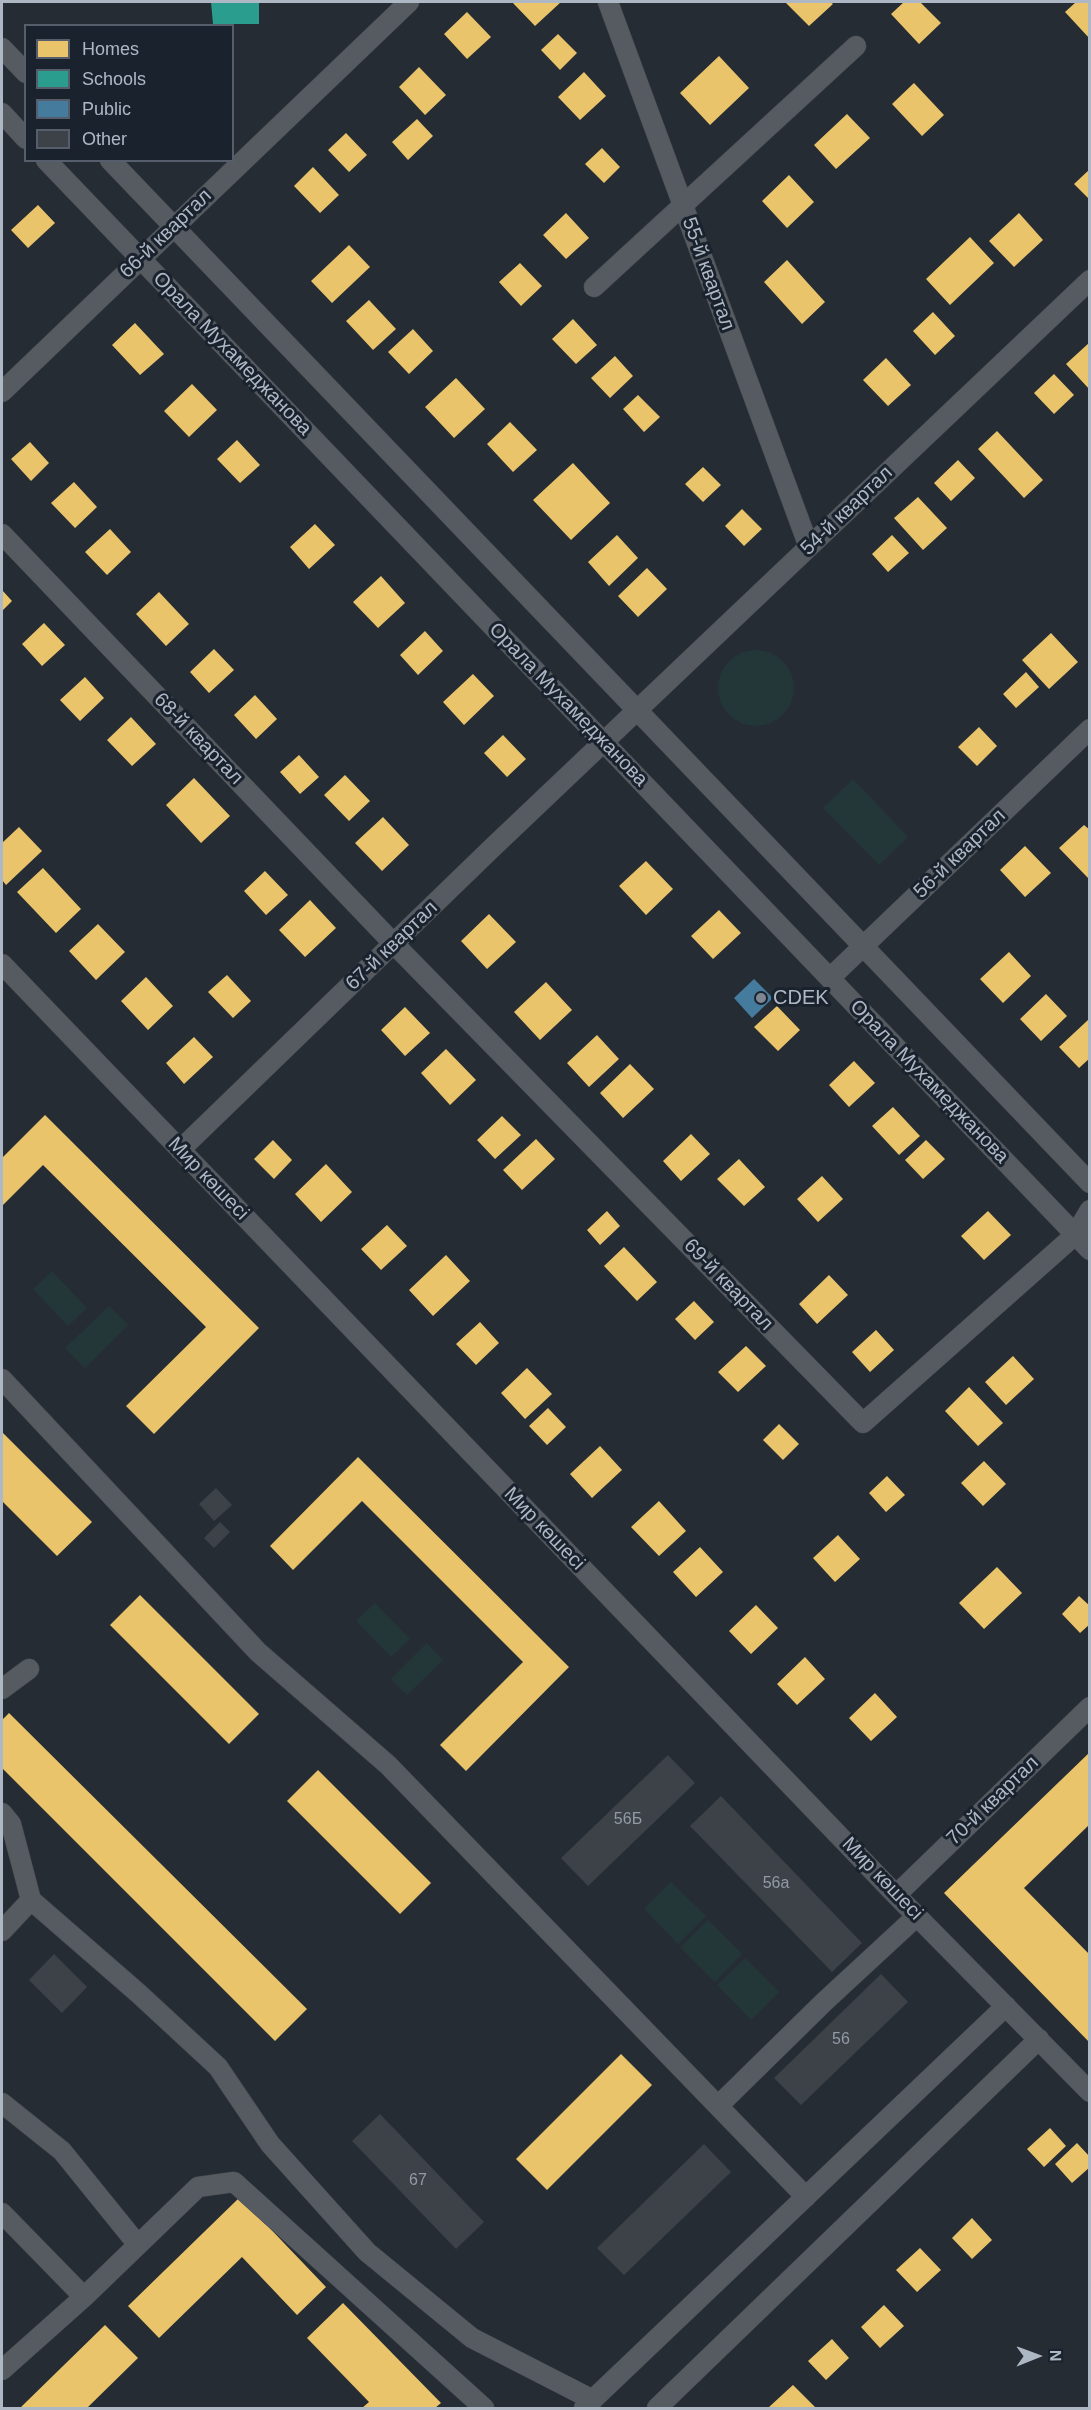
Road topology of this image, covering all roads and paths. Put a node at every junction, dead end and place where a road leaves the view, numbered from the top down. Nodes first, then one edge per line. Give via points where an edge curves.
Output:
1 (409, 2) edge
2 (608, 2) edge
3 (856, 46) dead end
4 (2, 48) edge
5 (24, 71) edge
6 (2, 114) edge
7 (24, 137) edge
8 (48, 162) edge
9 (112, 162) edge
10 (684, 207) junction
11 (174, 226) junction
12 (140, 259) junction
13 (1089, 280) edge
14 (594, 287) dead end
15 (2, 392) edge
16 (2, 534) edge
17 (809, 547) junction
18 (637, 710) junction
19 (1089, 729) edge
20 (604, 742) junction
21 (394, 944) junction
22 (863, 946) junction
23 (2, 964) edge
24 (830, 978) junction
25 (180, 1150) junction
26 (1089, 1183) edge
27 (1089, 1210) edge
28 (1075, 1235) junction
29 (1089, 1250) edge
30 (2, 1379) edge
31 (29, 1669) dead end
32 (2, 1689) edge
33 (1089, 1707) edge
34 (2, 1813) edge
35 (896, 1895) junction
36 (31, 1899) junction
37 (917, 1916) junction
38 (2, 1931) edge
39 (1006, 2006) junction
40 (1039, 2040) junction
41 (1089, 2092) edge
42 (2, 2103) edge
43 (718, 2106) junction
44 (806, 2197) junction
45 (6, 2225) edge
46 (138, 2245) junction
47 (84, 2297) junction
48 (2, 2370) edge
49 (589, 2404) edge
50 (484, 2409) edge
51 (657, 2409) edge

1 - 11 street, 66-й квартал
2 - 10 street, 55-й квартал
3 - 10 street
4 - 5 street
6 - 7 street
8 - 12 street, Орала Мухамеджанова
9 - 11 street
10 - 14 street
10 - 17 street, 55-й квартал
11 - 12 street, 66-й квартал
11 - 18 street
12 - 15 street, 66-й квартал
12 - 20 street, Орала Мухамеджанова
13 - 17 street, 54-й квартал
16 - 21 street, 68-й квартал
17 - 18 street, 54-й квартал
18 - 20 street, 54-й квартал
18 - 22 street
19 - 22 street, 56-й квартал
20 - 21 street, 67-й квартал
20 - 24 street, Орала Мухамеджанова
21 - 25 street, 67-й квартал
21 - 28 street, 69-й квартал via 863,1423
22 - 24 street, 56-й квартал
22 - 26 street
23 - 25 street, Мир көшесі
24 - 28 street, Орала Мухамеджанова
25 - 35 street, Мир көшесі
27 - 28 street
28 - 29 street, Орала Мухамеджанова
30 - 43 street via 258,1652 388,1765
31 - 32 street
33 - 35 street, 70-й квартал
34 - 36 street via 11,1824
35 - 37 street, Мир көшесі
36 - 38 street
36 - 49 street via 218,2067 270,2144 367,2252 472,2338
37 - 39 street, Мир көшесі
37 - 43 street
39 - 40 street, Мир көшесі
39 - 44 street
40 - 41 street, Мир көшесі
40 - 51 street
42 - 46 street via 62,2151
43 - 44 street
44 - 49 street
45 - 47 street
46 - 47 street
46 - 50 street via 198,2187 234,2182
47 - 48 street

